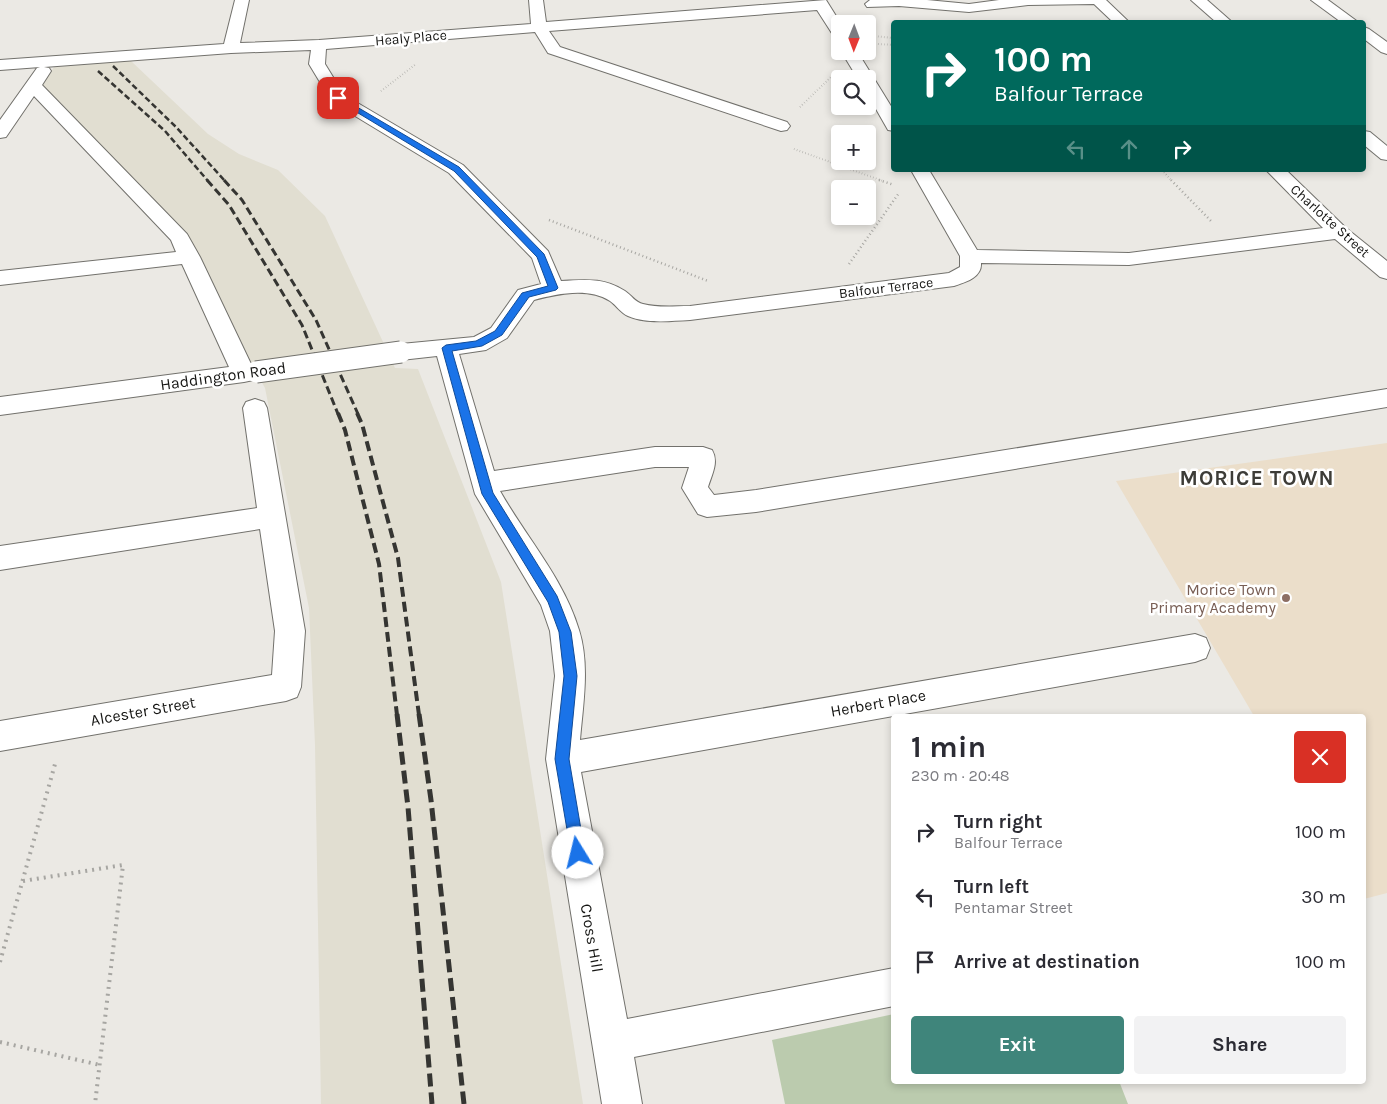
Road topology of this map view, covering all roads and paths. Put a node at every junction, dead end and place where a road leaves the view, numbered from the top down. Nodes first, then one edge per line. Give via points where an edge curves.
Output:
1 (242, 0) edge
2 (536, 0) edge
3 (1098, 0) edge
4 (1198, 0) edge
5 (1318, 0) edge
6 (821, 3) edge
7 (872, 4) dead end
8 (831, 20) edge
9 (1119, 20) edge
10 (1222, 20) edge
11 (1347, 20) edge
12 (538, 27) junction
13 (1366, 33) edge
14 (454, 34) junction
15 (876, 35) edge
16 (891, 38) edge
17 (319, 45) junction
18 (231, 48) junction
19 (1387, 49) edge
20 (845, 60) edge
21 (50, 61) junction
22 (0, 65) edge
23 (33, 85) junction
24 (876, 95) edge
25 (357, 110) junction
26 (891, 121) edge
27 (781, 126) joint
28 (0, 133) edge
29 (1366, 138) edge
30 (790, 148) dead end
31 (1387, 154) edge
32 (921, 172) edge
33 (1164, 172) edge
34 (1277, 172) edge
35 (894, 184) dead end
36 (903, 188) dead end
37 (552, 220) dead end
38 (1339, 232) junction
39 (1233, 245) junction
40 (970, 256) junction
41 (190, 257) junction
42 (1387, 272) edge
43 (0, 278) edge
44 (709, 282) dead end
45 (553, 288) junction
46 (828, 295) junction
47 (446, 348) junction
48 (250, 373) junction
49 (1387, 398) edge
50 (0, 406) edge
51 (255, 408) dead end
52 (485, 483) junction
53 (273, 516) junction
54 (0, 558) edge
55 (1194, 648) dead end
56 (66, 725) junction
57 (0, 736) edge
58 (562, 759) junction
59 (22, 881) junction
60 (0, 962) edge
61 (891, 988) edge
62 (0, 1042) edge
63 (610, 1042) junction
64 (100, 1065) junction
65 (96, 1104) edge
66 (622, 1104) edge

1 - 18 street
2 - 12 street
3 - 7 street via 1028,1 969,8 898,2
3 - 9 street
4 - 10 street
5 - 11 street
6 - 8 street
6 - 12 street, Healy Place
12 - 14 street, Healy Place
12 - 27 street via 554,50
13 - 19 street
14 - 17 street, Healy Place
14 - 25 path
15 - 16 path
17 - 18 street, Healy Place
17 - 25 street via 318,64 338,98
18 - 21 street, Healy Place
20 - 27 path
21 - 22 street, Healy Place
21 - 23 street
23 - 28 street
23 - 41 street via 180,238
24 - 26 street
25 - 45 street via 456,169 541,256
29 - 31 street
30 - 35 path
32 - 40 street
33 - 39 path
34 - 38 street, Charlotte Street
36 - 46 path
37 - 44 path
38 - 39 street
38 - 42 street, Charlotte Street
39 - 40 street via 1130,259
40 - 46 street, Balfour Terrace via 971,270 954,279
41 - 43 street
41 - 48 street
45 - 46 street, Balfour Terrace via 596,286 618,296 634,310 656,314 690,313
45 - 47 street, Balfour Terrace via 526,295 499,333 478,344
47 - 48 street, Haddington Road, bridge
47 - 52 street, Cross Hill
48 - 50 street, Haddington Road
49 - 52 street via 707,506 695,488 703,457 655,457
51 - 53 street
52 - 58 street, Cross Hill via 488,494 553,600 565,632 570,676
53 - 54 street
53 - 56 street, Alcester Street via 290,631 286,687
55 - 58 street, Herbert Place
56 - 57 street, Alcester Street
56 - 59 path
58 - 63 street, Cross Hill
59 - 60 path
59 - 64 path via 123,865
61 - 63 street
62 - 64 path
63 - 66 street, Cross Hill
64 - 65 path

